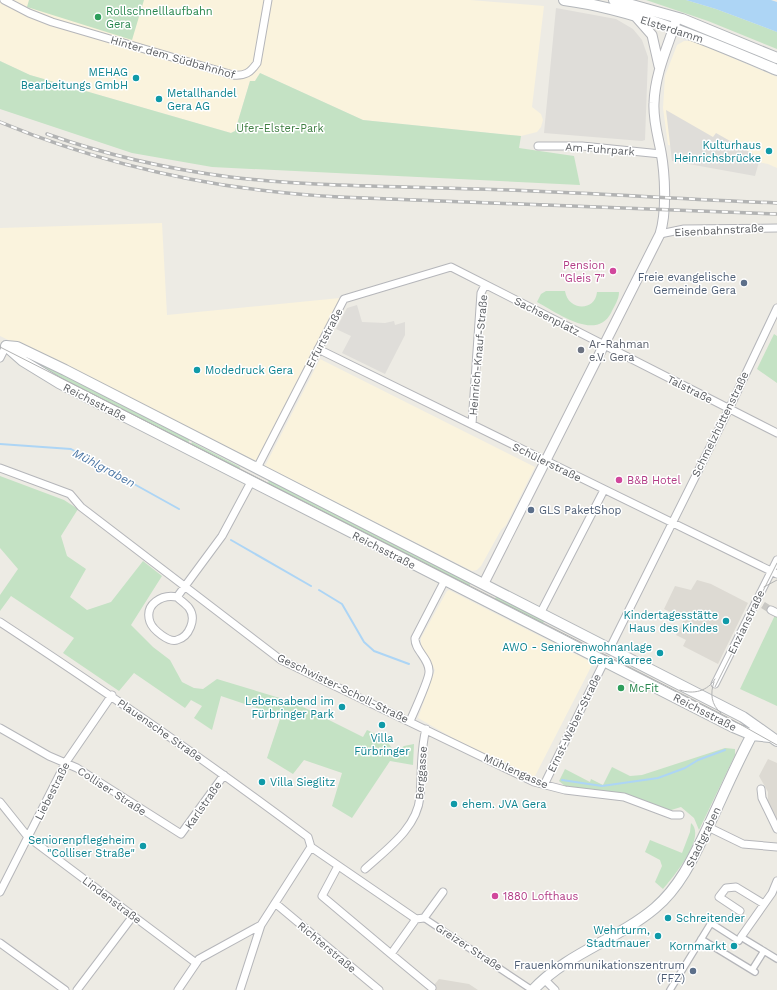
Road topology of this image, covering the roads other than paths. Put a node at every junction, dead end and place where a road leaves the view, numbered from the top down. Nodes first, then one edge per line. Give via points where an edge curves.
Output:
1 (4, 0) edge
2 (268, 0) edge
3 (564, 0) edge
4 (614, 0) edge
5 (637, 18) junction
6 (677, 18) junction
7 (674, 28) junction
8 (777, 58) edge
9 (659, 69) junction
10 (777, 70) edge
11 (538, 146) dead end
12 (661, 154) junction
13 (777, 228) edge
14 (660, 234) junction
15 (485, 285) junction
16 (777, 308) edge
17 (3, 345) edge
18 (604, 346) junction
19 (318, 349) junction
20 (0, 358) edge
21 (729, 409) junction
22 (472, 424) junction
23 (777, 433) edge
24 (546, 461) junction
25 (0, 468) edge
26 (257, 468) junction
27 (251, 482) junction
28 (604, 490) junction
29 (672, 523) junction
30 (777, 560) edge
31 (774, 573) edge
32 (445, 580) junction
33 (484, 583) junction
34 (185, 586) junction
35 (177, 597) junction
36 (478, 597) junction
37 (541, 612) junction
38 (0, 622) edge
39 (610, 648) junction
40 (604, 662) junction
41 (715, 684) dead end
42 (112, 695) junction
43 (410, 721) junction
44 (0, 728) edge
45 (426, 729) junction
46 (755, 730) junction
47 (773, 739) edge
48 (66, 762) junction
49 (224, 775) junction
50 (544, 785) junction
51 (761, 789) dead end
52 (0, 802) edge
53 (680, 815) dead end
54 (708, 827) junction
55 (777, 829) edge
56 (181, 834) joint
57 (28, 838) junction
58 (777, 847) edge
59 (311, 848) junction
60 (338, 866) junction
61 (365, 869) dead end
62 (777, 881) edge
63 (0, 892) edge
64 (443, 892) dead end
65 (275, 903) junction
66 (764, 904) junction
67 (740, 911) dead end
68 (133, 916) junction
69 (424, 918) junction
70 (416, 919) junction
71 (261, 925) junction
72 (741, 937) junction
73 (702, 939) junction
74 (0, 943) edge
75 (765, 952) junction
76 (391, 954) junction
77 (777, 958) edge
78 (196, 963) junction
79 (544, 979) junction
80 (432, 988) dead end
81 (65, 990) edge
82 (77, 990) edge
83 (178, 990) edge
84 (240, 990) edge
85 (378, 990) edge
86 (532, 990) edge
87 (555, 990) edge
88 (670, 990) edge

1 - 2 street, Hinter dem Südbahnhof via 52,22 242,76 251,72 257,63
3 - 5 main road, Elsterdamm
4 - 6 main road, Elsterdamm
5 - 7 main road, Elsterdamm
5 - 9 street via 652,35
6 - 7 street
6 - 8 main road, Elsterdamm
7 - 9 street
7 - 10 main road, Elsterdamm
9 - 12 street via 654,93 654,112
11 - 12 street, Am Fuhrpark via 582,146
12 - 14 street via 664,217
13 - 14 street, Eisenbahnstraße via 684,229
14 - 18 street
15 - 18 street, Sachsenplatz
15 - 19 street, Erfurtstraße via 450,267 344,299
15 - 22 street, Heinrich-Knauf-Straße via 481,293
16 - 21 street, Schmelzhüttenstraße
17 - 20 street
17 - 26 main road, Reichsstraße via 17,347 65,370
17 - 27 main road, Reichsstraße via 23,361 59,383
18 - 21 street, Talstraße
18 - 24 street
19 - 22 street, Schülerstraße
19 - 26 street, Erfurtstraße
21 - 23 street, Talstraße
21 - 29 street, Schmelzhüttenstraße
22 - 24 street, Schülerstraße
24 - 28 street, Schülerstraße
24 - 33 street
25 - 34 street, Geschwister-Scholl-Straße via 70,494 81,507
26 - 27 main road
26 - 33 main road, Reichsstraße
27 - 32 main road, Reichsstraße
27 - 34 street via 222,536
28 - 29 street, Schülerstraße
28 - 37 street
29 - 31 street, Schülerstraße
29 - 39 street, Schmelzhüttenstraße
30 - 31 street, Enzianstraße
31 - 41 street, Enzianstraße
32 - 36 main road, Reichsstraße
32 - 43 street via 415,638 429,672
33 - 36 main road
33 - 37 main road, Reichsstraße
34 - 35 street
34 - 43 street, Geschwister-Scholl-Straße via 281,660
35 - 35 street via 189,608 192,618 185,637 174,641 155,629 150,623 150,615 154,602 169,596
36 - 40 main road, Reichsstraße
37 - 39 main road, Reichsstraße
38 - 42 street, Plauensche Straße
39 - 40 main road
39 - 46 main road, Reichsstraße via 743,717
40 - 46 main road, Reichsstraße via 733,727
40 - 50 street, Ernst-Weber-Straße
42 - 48 street, Liebestraße
42 - 49 street, Plauensche Straße
43 - 45 street, Geschwister-Scholl-Straße
44 - 48 street, Colliser Straße via 49,756
45 - 50 street, Mühlengasse
45 - 61 street, Berggasse via 417,811 403,833
46 - 47 main road, Reichsstraße
46 - 54 main road, Stadtgraben
48 - 56 street, Colliser Straße
48 - 57 street, Liebestraße
49 - 56 street, Karlstraße
49 - 59 street, Plauensche Straße via 308,837
50 - 53 street, Mühlengasse via 624,797 672,815
51 - 55 street via 762,798
52 - 57 street, Lindenstraße
54 - 58 street via 743,844
54 - 79 main road, Stadtgraben via 685,873 657,907 635,924 579,954
57 - 63 street, Liebestraße
57 - 68 street, Lindenstraße
59 - 60 street
59 - 65 street
60 - 70 street
60 - 76 street via 322,896
62 - 66 street
64 - 69 street, Greizer Straße
65 - 71 street
65 - 85 street, Richterstraße
66 - 67 street via 736,887 726,888 719,898
66 - 72 street
68 - 78 street, Lindenstraße
68 - 82 street
69 - 70 street, Greizer Straße
69 - 86 street, Greizer Straße
70 - 76 street
71 - 78 street
71 - 84 street
72 - 73 street via 739,941 711,923
72 - 75 street
73 - 75 street via 754,971
73 - 88 street
74 - 81 street
75 - 77 street
76 - 80 street
78 - 83 street
79 - 86 main road, Stadtgraben
79 - 87 street

